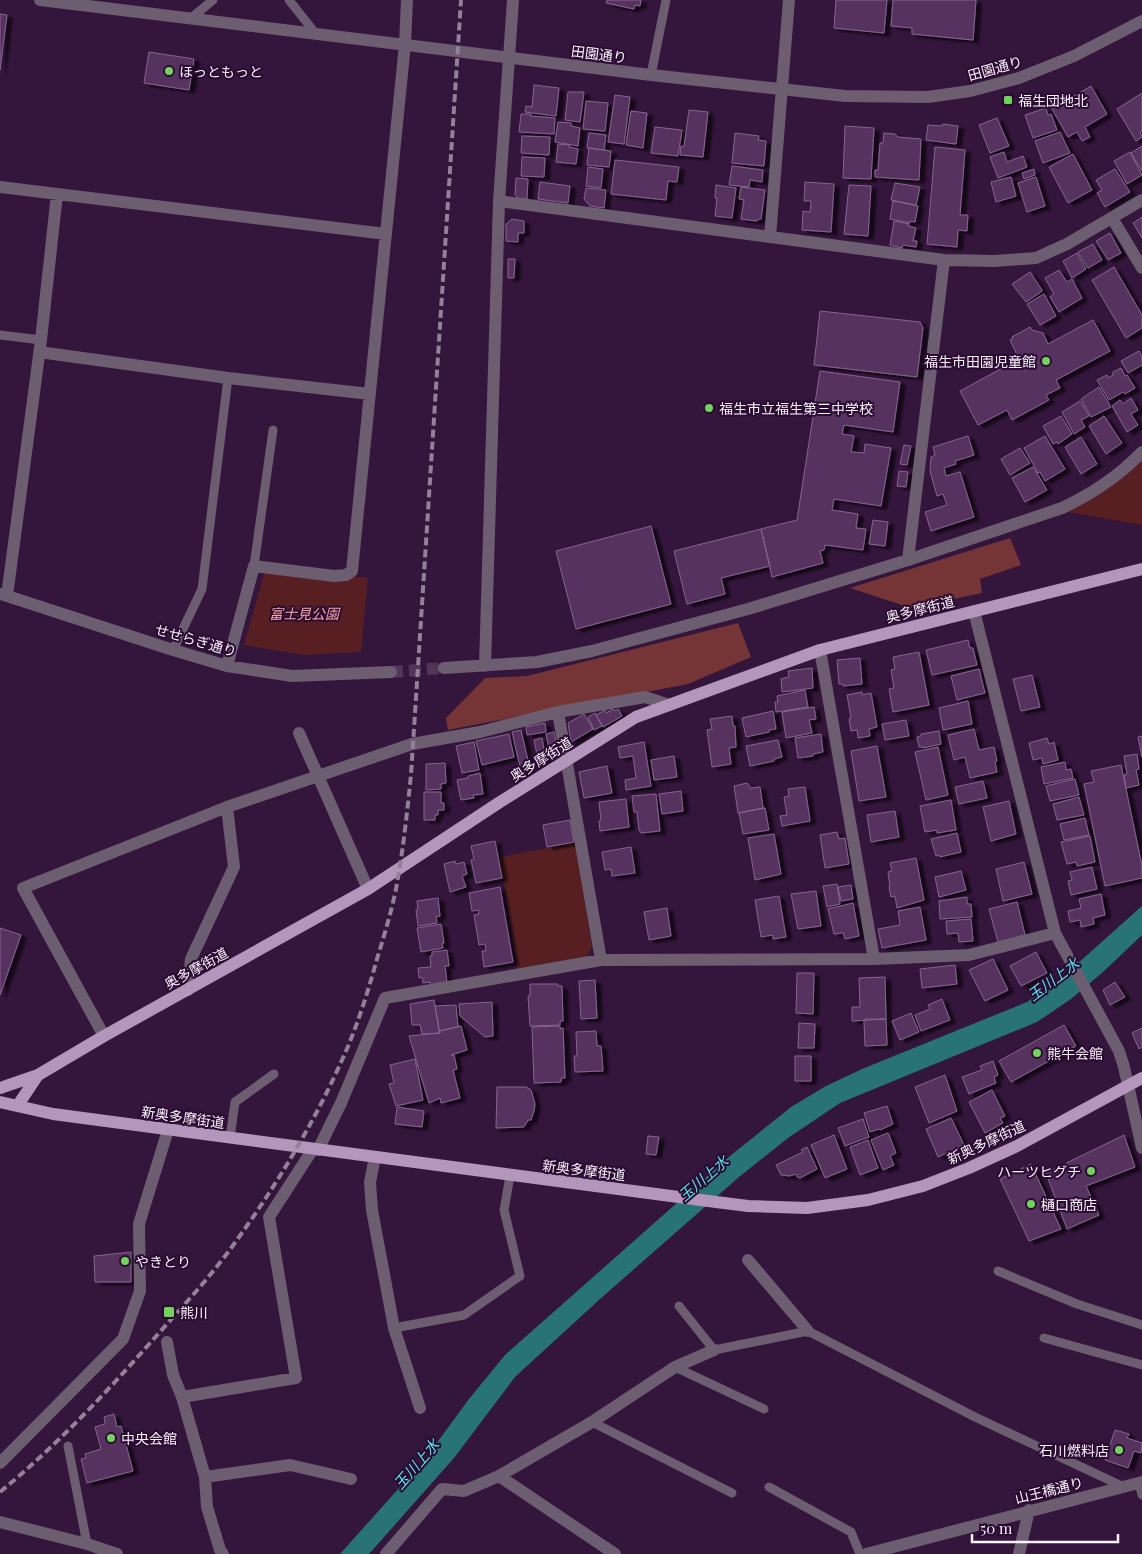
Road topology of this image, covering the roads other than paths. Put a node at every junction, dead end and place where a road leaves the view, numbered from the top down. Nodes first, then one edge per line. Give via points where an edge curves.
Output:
1 (40, 0) edge
2 (213, 0) edge
3 (289, 0) edge
4 (407, 0) edge
5 (513, 0) edge
6 (666, 0) edge
7 (789, 0) edge
8 (87, 3) edge
9 (190, 19) junction
10 (1142, 21) edge
11 (316, 34) junction
12 (404, 44) junction
13 (509, 58) junction
14 (651, 75) junction
15 (783, 88) junction
16 (0, 187) edge
17 (58, 194) junction
18 (1142, 200) edge
19 (499, 201) junction
20 (1112, 218) junction
21 (386, 234) junction
22 (770, 237) junction
23 (944, 260) junction
24 (1142, 268) edge
25 (0, 336) edge
26 (40, 346) junction
27 (228, 378) junction
28 (370, 394) junction
29 (273, 430) dead end
30 (1142, 452) edge
31 (908, 560) junction
32 (254, 566) junction
33 (1142, 569) edge
34 (4, 595) edge
35 (974, 611) junction
36 (173, 650) junction
37 (820, 650) junction
38 (227, 666) junction
39 (485, 666) junction
40 (444, 668) tunnel mouth
41 (391, 672) tunnel mouth
42 (669, 705) junction
43 (558, 712) junction
44 (299, 733) dead end
45 (567, 762) junction
46 (318, 775) junction
47 (227, 807) junction
48 (368, 889) junction
49 (1056, 934) junction
50 (874, 959) junction
51 (602, 960) junction
52 (188, 990) junction
53 (104, 1036) junction
54 (274, 1074) dead end
55 (38, 1075) junction
56 (1142, 1078) edge
57 (1128, 1085) junction
58 (0, 1088) edge
59 (0, 1102) edge
60 (18, 1105) junction
61 (168, 1130) junction
62 (230, 1138) junction
63 (1142, 1148) edge
64 (316, 1149) junction
65 (375, 1156) junction
66 (510, 1176) junction
67 (748, 1260) dead end
68 (998, 1271) dead end
69 (679, 1306) dead end
70 (1142, 1325) edge
71 (394, 1328) junction
72 (808, 1331) junction
73 (1044, 1338) dead end
74 (166, 1342) dead end
75 (714, 1350) junction
76 (1142, 1365) edge
77 (675, 1367) junction
78 (182, 1397) junction
79 (420, 1408) dead end
80 (764, 1408) dead end
81 (592, 1422) junction
82 (68, 1446) dead end
83 (0, 1463) edge
84 (499, 1476) junction
85 (205, 1477) junction
86 (351, 1479) dead end
87 (768, 1487) dead end
88 (1124, 1487) junction
89 (1141, 1487) edge
90 (732, 1493) dead end
91 (1029, 1510) junction
92 (0, 1522) edge
93 (87, 1544) junction
94 (117, 1554) edge
95 (223, 1554) edge
96 (386, 1554) edge
97 (615, 1554) edge
98 (860, 1554) edge
99 (866, 1554) edge
100 (1019, 1554) edge

1 - 8 street, 田園通り
2 - 9 lane
3 - 11 lane
4 - 12 street
5 - 13 street
6 - 14 lane
7 - 15 street
8 - 9 street, 田園通り
9 - 11 street, 田園通り
10 - 15 street, 田園通り via 1074,56 970,91 928,96 845,96
11 - 12 street, 田園通り
12 - 13 street, 田園通り
12 - 21 street
13 - 14 street, 田園通り
13 - 19 street
14 - 15 street, 田園通り
15 - 22 street
16 - 17 street
17 - 21 street
17 - 26 street
18 - 20 street
19 - 22 street
19 - 39 street
20 - 23 street via 1036,258
20 - 24 street
21 - 28 street
22 - 23 street
23 - 31 street
25 - 26 lane
26 - 27 street
26 - 34 street
27 - 28 street
27 - 36 lane via 202,589
28 - 32 street via 352,571 334,576
29 - 32 lane
30 - 31 street via 1082,499
31 - 39 street via 748,609 592,651 537,662
32 - 38 street
33 - 35 main road, 奥多摩街道
34 - 36 street, せせらぎ通り
35 - 37 main road, 奥多摩街道
35 - 49 street
36 - 38 street, せせらぎ通り
37 - 42 main road, 奥多摩街道
37 - 50 street
38 - 41 street, せせらぎ通り via 292,676
39 - 40 street
42 - 43 street via 645,697
42 - 45 main road, 奥多摩街道 via 636,717
43 - 45 street
43 - 46 street via 480,732 412,744
44 - 46 street
45 - 48 main road, 奥多摩街道
45 - 51 street
46 - 47 street
46 - 48 street
47 - 52 street via 234,867 191,959
47 - 53 street via 23,888
48 - 52 main road, 奥多摩街道
49 - 50 street via 969,955
49 - 57 street via 1119,1051
50 - 51 street
51 - 64 street via 385,998 341,1103
52 - 53 main road, 奥多摩街道
53 - 55 main road, 奥多摩街道
54 - 62 lane via 235,1102
55 - 58 main road
55 - 60 main road, 奥多摩街道
56 - 57 main road, 新奥多摩街道
57 - 63 street
57 - 66 main road, 新奥多摩街道 via 1017,1146 969,1168 923,1186 868,1200 807,1208 758,1207
59 - 60 main road, 新奥多摩街道
60 - 61 main road, 新奥多摩街道 via 53,1114
61 - 62 main road, 新奥多摩街道
61 - 83 street via 139,1224 140,1291 123,1339
62 - 64 main road, 新奥多摩街道
64 - 65 main road, 新奥多摩街道
64 - 78 street via 269,1217 296,1378
65 - 66 main road, 新奥多摩街道
65 - 71 street via 370,1182 372,1210
66 - 71 lane via 504,1210 520,1276 464,1315
67 - 72 street
68 - 70 lane via 1078,1304
69 - 75 lane
71 - 79 street
72 - 75 lane
72 - 88 lane via 974,1417
73 - 76 lane
74 - 78 street
75 - 77 street
77 - 80 lane
77 - 81 street
78 - 85 street
81 - 84 street
81 - 90 lane
82 - 93 lane
84 - 96 street via 464,1491 442,1490
84 - 97 street
85 - 86 street via 290,1465
85 - 95 street via 207,1507
87 - 98 lane via 851,1532
88 - 89 street, 山王橋通り
88 - 91 street, 山王橋通り
91 - 99 street, 山王橋通り
91 - 100 street
92 - 93 street
93 - 94 street

